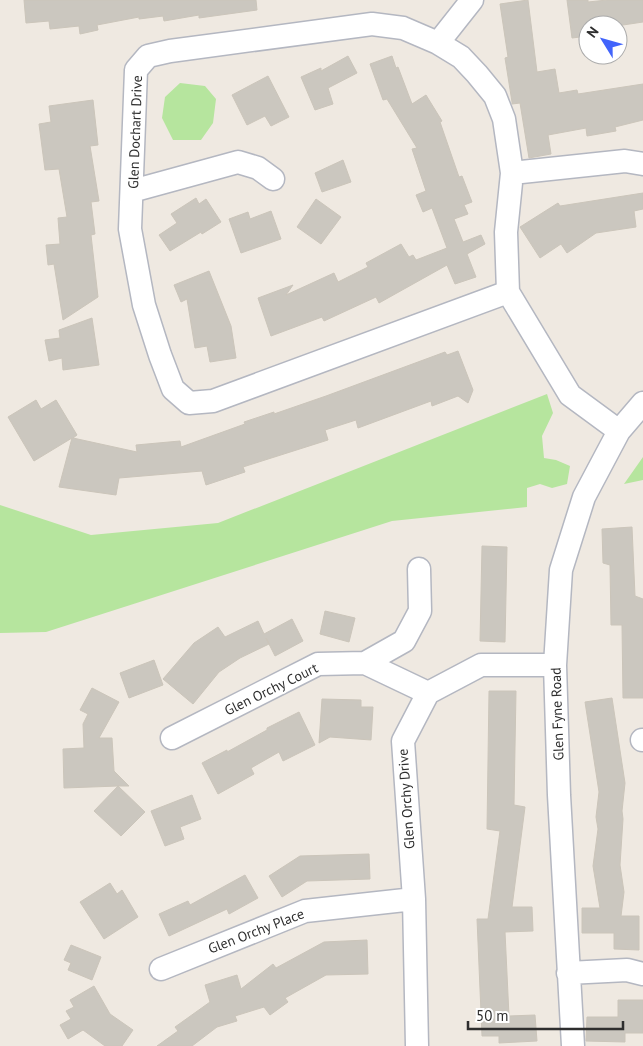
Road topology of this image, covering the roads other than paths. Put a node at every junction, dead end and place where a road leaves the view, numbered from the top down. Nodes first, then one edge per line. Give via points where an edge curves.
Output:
1 (472, 0) edge
2 (438, 43) junction
3 (643, 164) edge
4 (512, 173) junction
5 (273, 180) dead end
6 (132, 191) junction
7 (508, 292) junction
8 (643, 403) edge
9 (618, 431) junction
10 (419, 569) dead end
11 (365, 663) junction
12 (555, 665) junction
13 (428, 693) junction
14 (172, 738) dead end
15 (414, 899) junction
16 (161, 969) dead end
17 (568, 973) junction
18 (643, 974) edge
19 (417, 1046) edge
20 (573, 1046) edge

1 - 2 street
2 - 4 street, Glen Dochart Drive via 461,57 494,96 504,119
2 - 6 street, Glen Dochart Drive via 403,28 372,24 148,56 136,70
3 - 4 street via 625,161
4 - 7 street, Glen Dochart Drive via 506,232
5 - 6 street via 258,168 238,162
6 - 7 street, Glen Dochart Drive via 130,229 144,305 173,389 189,403 213,401
7 - 9 street, Glen Dochart Drive via 570,395
8 - 9 street, Glen Fyne Road
9 - 12 street, Glen Fyne Road via 584,497 561,570
10 - 11 street via 420,611 404,641
11 - 13 street, Glen Orchy Court
11 - 14 street, Glen Orchy Court via 318,664
12 - 13 street via 481,665
12 - 17 street, Glen Fyne Road
13 - 15 street, Glen Orchy Drive via 402,741
15 - 16 street, Glen Orchy Place via 305,910
15 - 19 street, Glen Orchy Drive
17 - 18 street via 627,970
17 - 20 street, Glen Fyne Road

